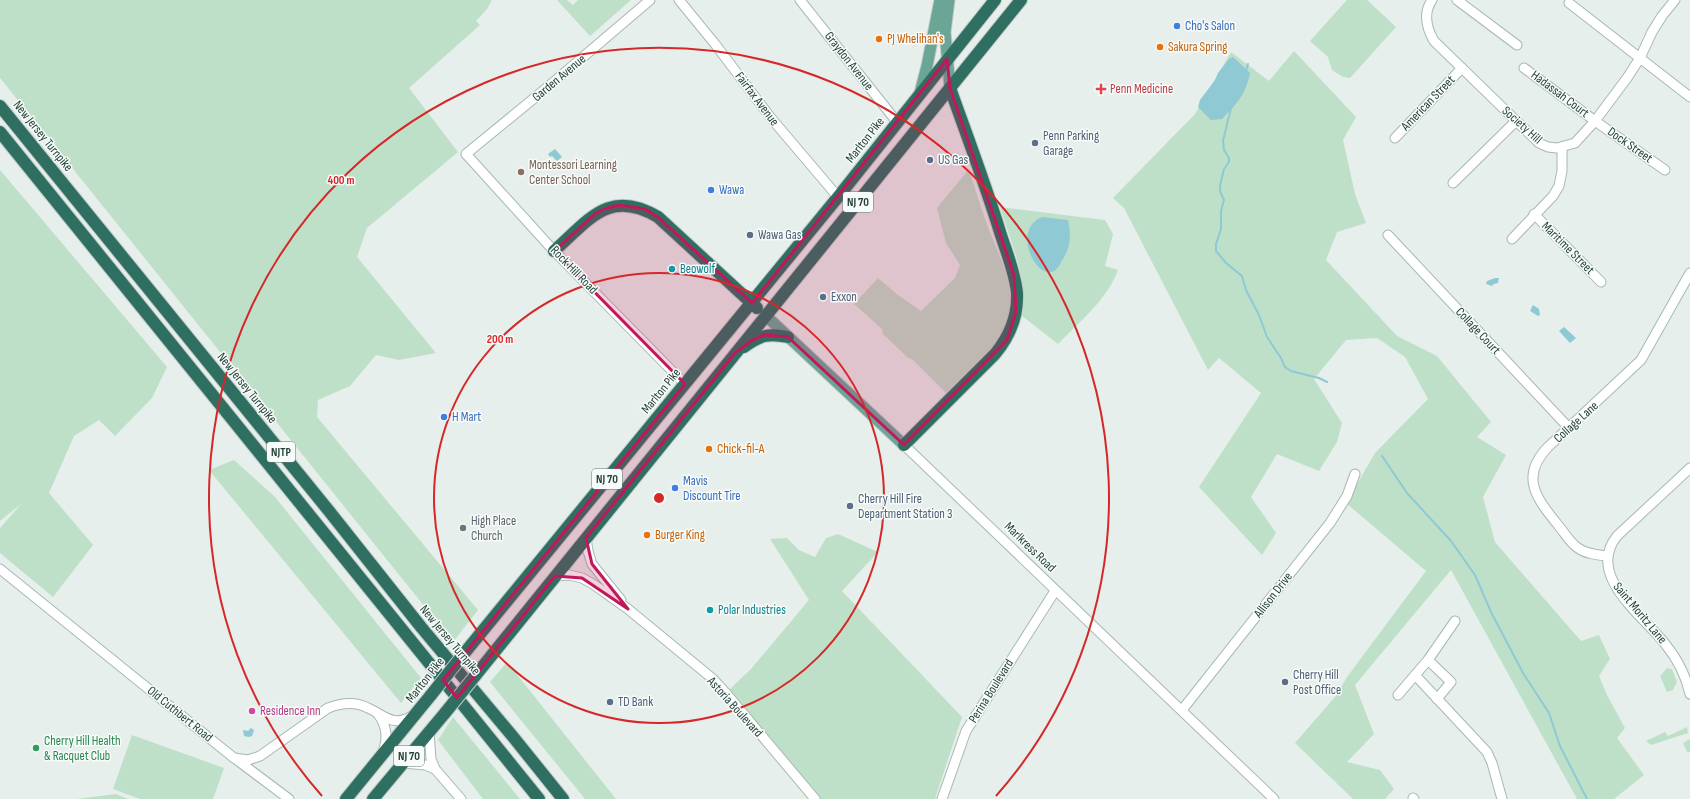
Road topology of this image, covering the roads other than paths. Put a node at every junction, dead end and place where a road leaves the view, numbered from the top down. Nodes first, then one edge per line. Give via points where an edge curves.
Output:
1 (650, 0) edge
2 (679, 0) edge
3 (800, 0) edge
4 (940, 0) edge
5 (949, 0) edge
6 (995, 0) edge
7 (1021, 0) edge
8 (1432, 0) edge
9 (1457, 0) edge
10 (1676, 0) edge
11 (1569, 3) dead end
12 (1517, 45) dead end
13 (1640, 58) junction
14 (947, 59) junction
15 (1462, 68) junction
16 (1524, 68) dead end
17 (950, 88) junction
18 (920, 94) junction
19 (1690, 97) edge
20 (0, 106) edge
21 (1516, 121) junction
22 (1595, 121) junction
23 (897, 122) junction
24 (0, 132) edge
25 (1395, 138) dead end
26 (1562, 148) junction
27 (466, 154) joint
28 (1665, 170) dead end
29 (1453, 183) dead end
30 (838, 197) junction
31 (1534, 214) junction
32 (1388, 235) dead end
33 (1512, 239) dead end
34 (554, 251) junction
35 (1690, 272) edge
36 (1602, 282) dead end
37 (752, 303) junction
38 (765, 316) junction
39 (788, 337) junction
40 (735, 353) junction
41 (685, 384) junction
42 (1569, 428) junction
43 (904, 445) junction
44 (1690, 468) edge
45 (1355, 474) dead end
46 (586, 538) junction
47 (1608, 556) junction
48 (0, 569) edge
49 (555, 576) junction
50 (1055, 591) junction
51 (628, 609) junction
52 (1455, 621) dead end
53 (1428, 660) junction
54 (1415, 675) junction
55 (1690, 693) edge
56 (1398, 695) dead end
57 (1438, 699) junction
58 (1182, 710) junction
59 (417, 713) junction
60 (378, 714) junction
61 (429, 732) junction
62 (234, 758) junction
63 (380, 758) junction
64 (403, 763) junction
65 (436, 769) junction
66 (374, 798) edge
67 (288, 799) edge
68 (346, 799) edge
69 (461, 799) edge
70 (539, 799) edge
71 (562, 799) edge
72 (815, 799) edge
73 (942, 799) edge
74 (1274, 799) edge
75 (1502, 799) edge

1 - 27 street, Garden Avenue
2 - 30 street, Fairfax Avenue via 716,44 771,118
3 - 23 street, Graydon Avenue
4 - 18 main road
5 - 14 main road via 945,32
6 - 14 highway, Marlton Pike / NJ 70
7 - 17 highway, NJ 70
8 - 15 street, Society Hill via 1427,7 1426,23 1430,34
9 - 12 street
10 - 13 street via 1652,32
11 - 13 street
13 - 19 street
13 - 22 street
14 - 17 main road
14 - 18 highway, Marlton Pike / NJ 70
15 - 21 street, Society Hill
15 - 25 street, American Street
16 - 22 street, Hadassah Court
17 - 38 highway, NJ 70
17 - 43 highway via 1014,275 1017,293 1016,312 1006,340 995,354
18 - 23 highway, Marlton Pike / NJ 70
20 - 71 highway, New Jersey Turnpike / NJTP
21 - 26 street, Society Hill via 1539,143
21 - 29 street
22 - 26 street via 1575,143
22 - 28 street, Dock Street
23 - 30 highway, Marlton Pike / NJ 70
24 - 70 highway, NJTP
26 - 31 street via 1562,171 1558,186 1553,196
27 - 34 street, Rock Hill Road
30 - 37 highway, Marlton Pike / NJ 70
31 - 33 street
31 - 36 street, Maritime Street
32 - 42 street, Collage Court
34 - 37 highway via 596,213 607,208 619,205 645,210 658,217
34 - 41 street, Rock Hill Road
35 - 42 street, Collage Lane via 1641,360
37 - 38 highway
37 - 41 highway, Marlton Pike / NJ 70
38 - 39 main road, Marlkress Road
38 - 40 highway, NJ 70
39 - 40 highway via 764,335
39 - 43 main road, Marlkress Road
40 - 46 highway, NJ 70
41 - 59 highway, Marlton Pike / NJ 70, bridge
42 - 47 street, Collage Lane via 1537,461 1533,479 1535,494 1574,545 1583,551
43 - 50 street, Marlkress Road
44 - 47 street via 1617,536 1611,544
45 - 58 street, Allison Drive via 1347,496 1330,523
46 - 49 highway, NJ 70
46 - 51 street, Astoria Boulevard via 592,564
47 - 55 street, Saint Moritz Lane via 1608,568 1615,586 1672,653 1684,674
48 - 62 street, Old Cuthbert Road
49 - 51 street, Astoria Boulevard via 582,578
49 - 61 highway, NJ 70, bridge
50 - 58 street, Marlkress Road
50 - 73 street, Perina Boulevard via 975,716 964,737
51 - 72 street, Astoria Boulevard via 726,692
52 - 53 street
53 - 54 street
53 - 57 street via 1451,682
54 - 56 street
54 - 57 street
57 - 75 street via 1487,752
58 - 74 street, Marlkress Road
59 - 60 street via 398,720 387,719
59 - 63 highway, Marlton Pike / NJ 70
60 - 62 street via 358,704 340,704 328,708 260,756 248,760
60 - 63 street via 386,734 385,747
61 - 64 highway, NJ 70
61 - 65 street via 431,759
62 - 67 street, Old Cuthbert Road
63 - 68 highway, Marlton Pike / NJ 70
64 - 65 street
64 - 66 highway, NJ 70
65 - 69 street

